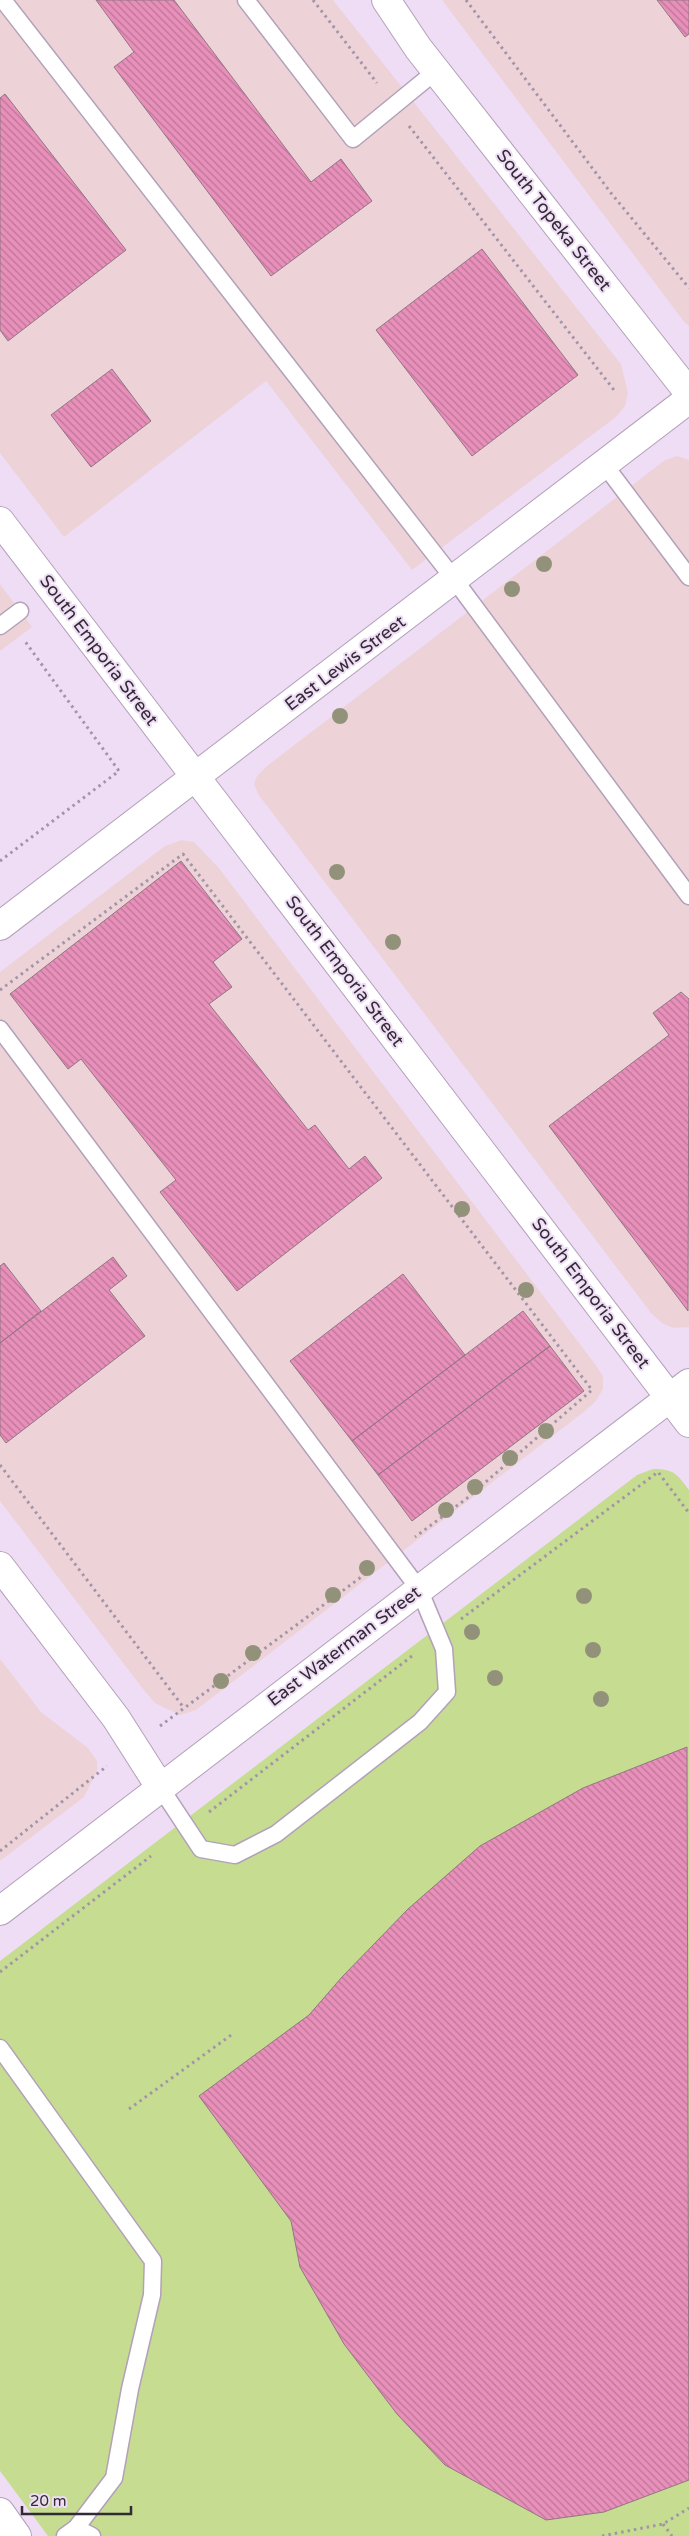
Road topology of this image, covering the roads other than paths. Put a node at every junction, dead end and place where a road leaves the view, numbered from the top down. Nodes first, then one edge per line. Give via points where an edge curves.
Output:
1 (3, 0) edge
2 (246, 0) edge
3 (368, 0) edge
4 (386, 0) edge
5 (418, 48) junction
6 (436, 71) junction
7 (689, 393) edge
8 (689, 399) edge
9 (604, 464) junction
10 (0, 521) edge
11 (689, 577) edge
12 (454, 579) junction
13 (196, 776) junction
14 (689, 896) edge
15 (0, 926) edge
16 (0, 1029) edge
17 (679, 1390) edge
18 (689, 1423) edge
19 (0, 1566) edge
20 (419, 1589) junction
21 (160, 1787) junction
22 (0, 1911) edge
23 (0, 2048) edge
24 (0, 2512) edge
25 (71, 2532) edge
26 (17, 2536) edge
27 (92, 2536) edge

1 - 12 lane
2 - 6 lane via 353,139
3 - 5 street, South Topeka Street
4 - 5 street, South Topeka Street
5 - 6 street, South Topeka Street
6 - 7 street, South Topeka Street
8 - 9 street, East Lewis Street
9 - 11 lane
9 - 12 street, East Lewis Street
10 - 13 street, South Emporia Street
12 - 13 street, East Lewis Street
12 - 14 lane
13 - 15 street, East Lewis Street
13 - 17 street, South Emporia Street
16 - 20 lane
17 - 18 street, South Emporia Street
17 - 20 street, East Waterman Street
19 - 21 street via 116,1718
20 - 21 street, East Waterman Street
20 - 21 lane via 444,1650 447,1692 420,1722 276,1834 235,1855 201,1849
21 - 22 street, East Waterman Street
23 - 25 lane via 153,2261 152,2295 114,2478
24 - 26 street
25 - 27 lane

